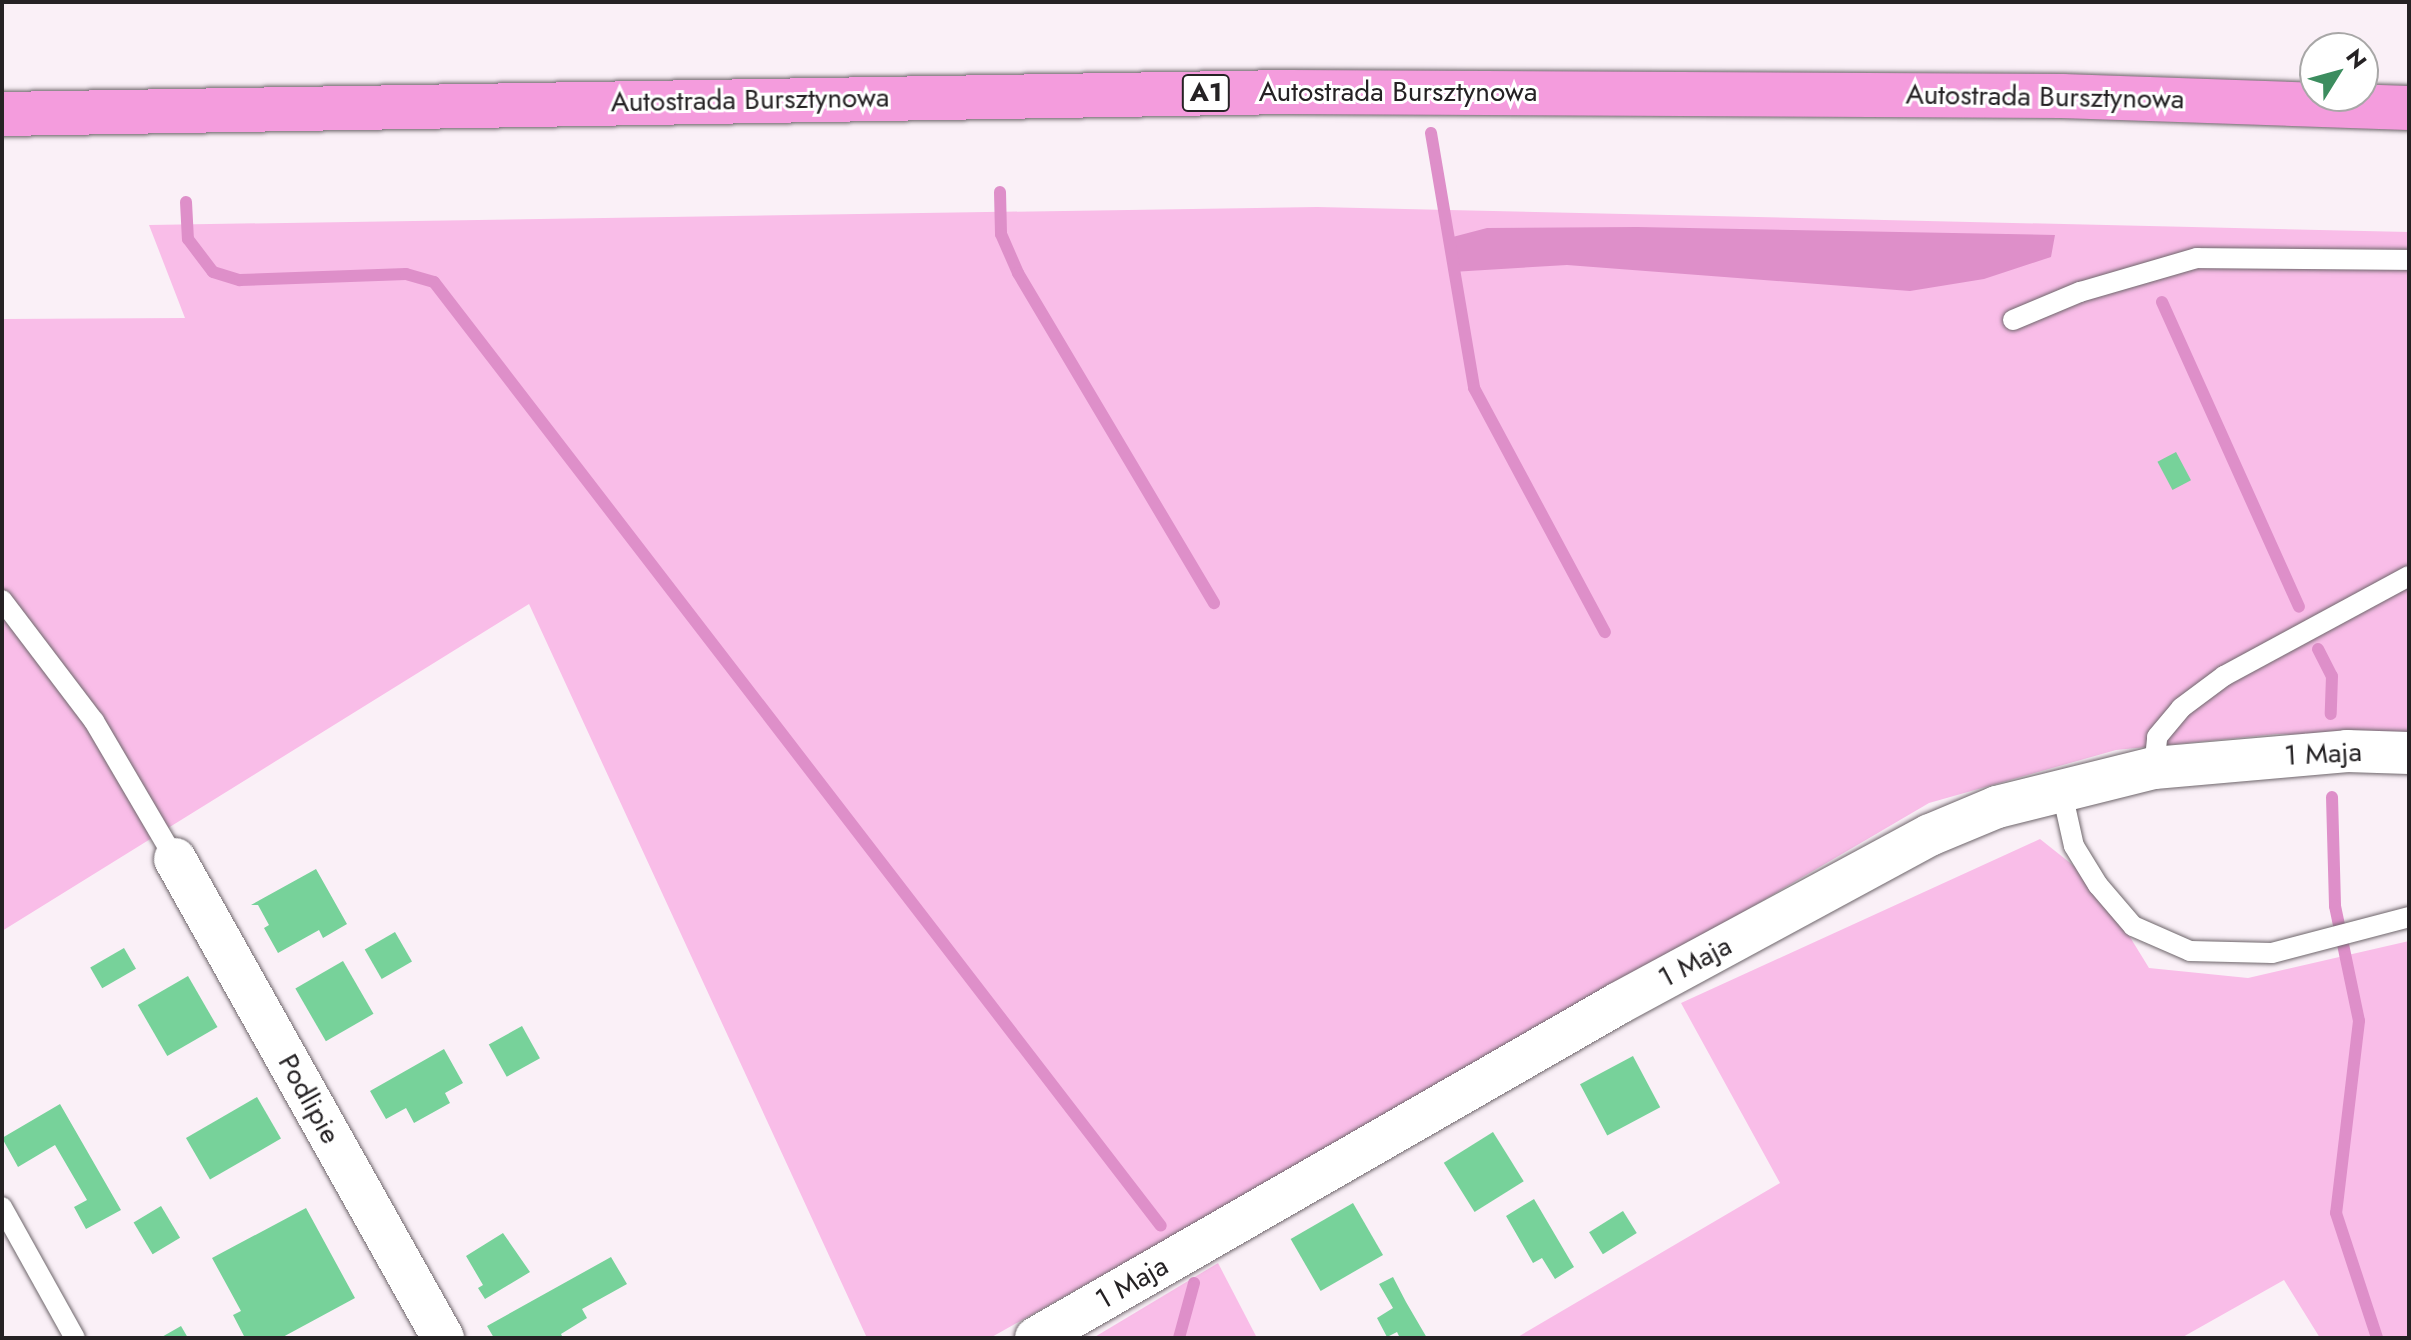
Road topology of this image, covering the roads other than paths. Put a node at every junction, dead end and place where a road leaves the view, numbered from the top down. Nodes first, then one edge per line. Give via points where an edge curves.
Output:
1 (2409, 108) edge
2 (2, 114) edge
3 (2409, 260) edge
4 (2013, 320) dead end
5 (2409, 576) edge
6 (2, 600) edge
7 (2409, 753) edge
8 (2154, 768) junction
9 (2061, 788) junction
10 (175, 859) joint
11 (2409, 917) edge
12 (2, 1207) edge
13 (75, 1338) edge
14 (443, 1338) edge
15 (1036, 1338) edge

1 - 2 highway, Autostrada Bursztynowa / A1 via 2062,96 1396,92
3 - 4 lane via 2197,258 2080,292
5 - 8 lane via 2224,676 2181,708 2157,737
6 - 10 lane via 94,721
7 - 8 street, 1 Maja via 2347,751
8 - 9 street, 1 Maja
9 - 11 lane via 2074,846 2133,926 2190,951 2272,953
9 - 15 street, 1 Maja via 1930,835 1619,1003
10 - 14 street, Podlipie
12 - 13 lane

